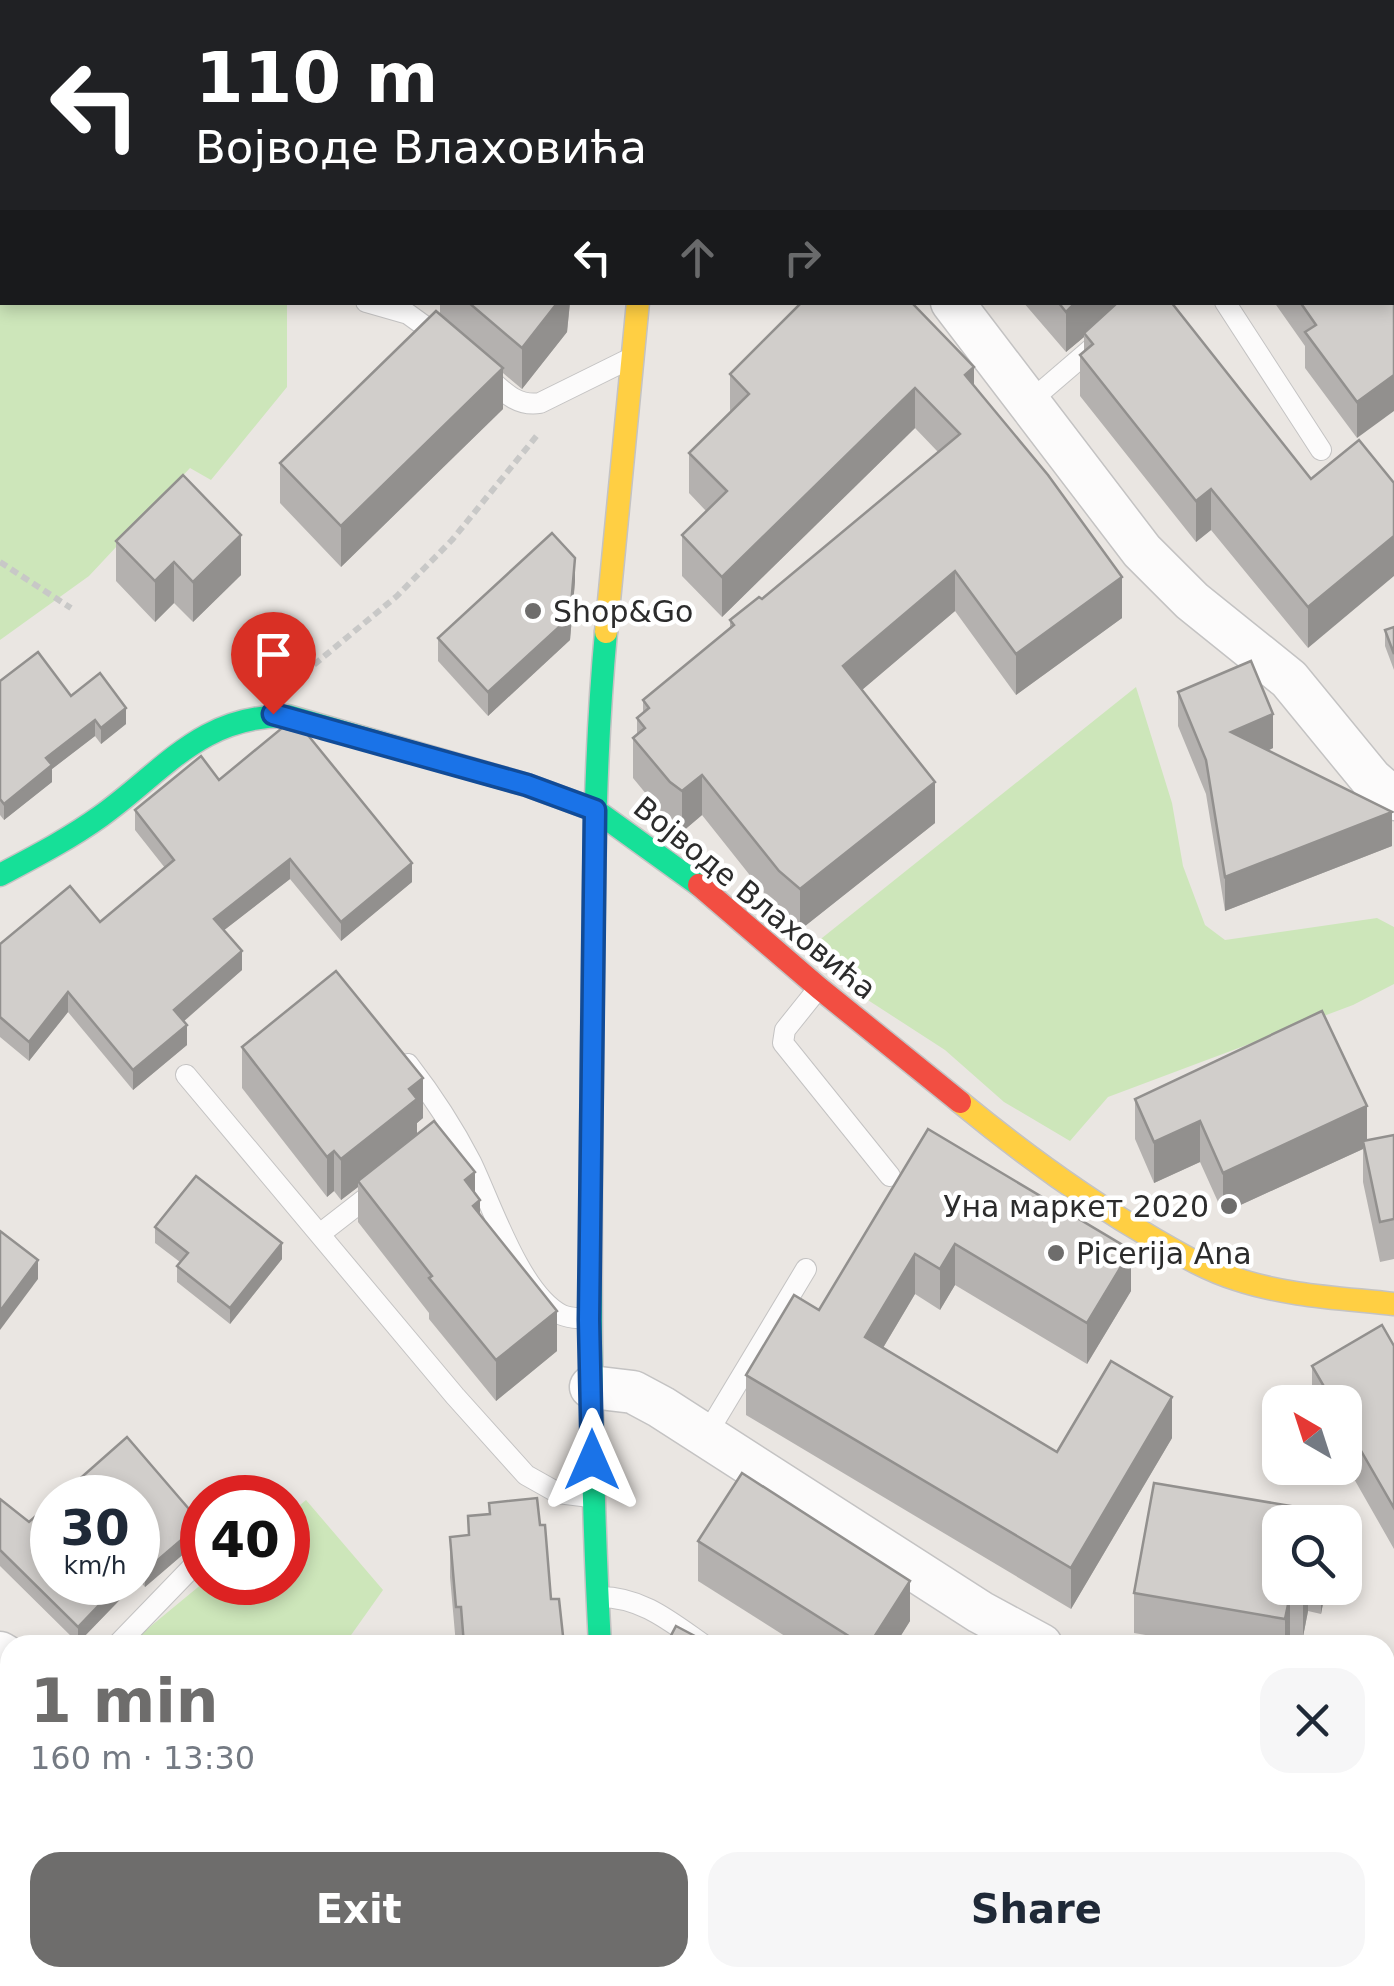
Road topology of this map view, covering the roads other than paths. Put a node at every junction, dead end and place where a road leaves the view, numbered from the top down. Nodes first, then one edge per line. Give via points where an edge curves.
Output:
1 (376, 305) edge
2 (638, 305) edge
3 (954, 305) edge
4 (1228, 305) edge
5 (1116, 328) edge
6 (632, 358) junction
7 (1028, 404) junction
8 (1321, 450) dead end
9 (1394, 799) edge
10 (595, 810) junction
11 (0, 875) edge
12 (818, 988) junction
13 (398, 1052) edge
14 (186, 1075) dead end
15 (394, 1175) edge
16 (890, 1176) dead end
17 (321, 1233) junction
18 (806, 1269) dead end
19 (1394, 1304) edge
20 (589, 1320) junction
21 (592, 1386) junction
22 (705, 1437) junction
23 (592, 1497) junction
24 (180, 1580) edge
25 (597, 1597) junction
26 (127, 1635) edge
27 (599, 1635) edge
28 (689, 1635) edge
29 (1022, 1635) edge

1 - 6 lane via 408,314 527,406
2 - 6 street
3 - 7 street
4 - 8 lane
5 - 7 lane
6 - 10 street
7 - 9 street via 1142,551 1289,679
10 - 11 street, Војводе Влаховића via 288,716 253,715 213,730 102,815
10 - 12 street, Војводе Влаховића via 680,869
10 - 20 street
12 - 16 lane via 785,1030 783,1043
12 - 19 street, Војводе Влаховића via 1056,1179 1175,1251 1294,1294
13 - 20 lane via 435,1098 446,1135 523,1271 549,1306
14 - 17 lane
15 - 17 lane
17 - 23 lane via 526,1474 558,1493
18 - 22 lane
20 - 21 street
21 - 22 street via 633,1392
21 - 23 street
22 - 29 street
23 - 25 street
24 - 26 lane
25 - 27 street
25 - 28 lane via 644,1604

